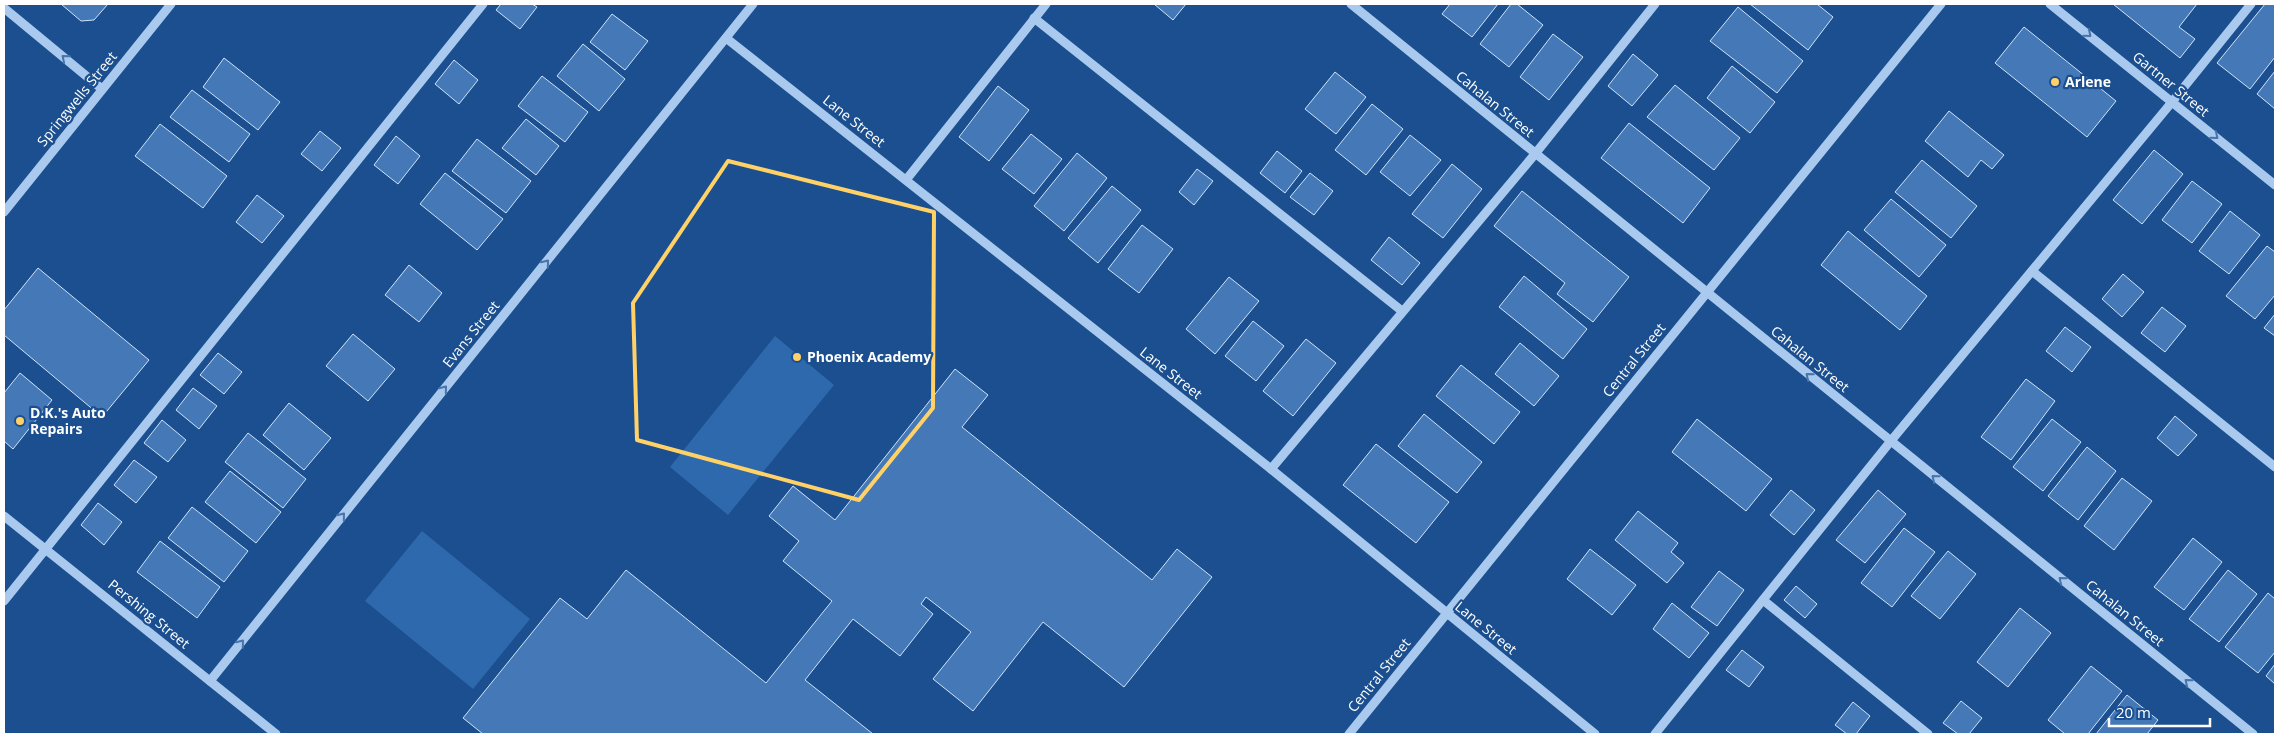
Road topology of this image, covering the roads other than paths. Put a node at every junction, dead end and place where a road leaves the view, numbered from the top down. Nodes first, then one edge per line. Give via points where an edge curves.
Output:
1 (171, 4) edge
2 (483, 4) edge
3 (753, 4) edge
4 (1046, 4) edge
5 (1351, 4) edge
6 (1654, 4) edge
7 (1941, 4) edge
8 (2050, 4) edge
9 (2251, 4) edge
10 (4, 8) edge
11 (1034, 18) junction
12 (726, 38) junction
13 (102, 89) junction
14 (2172, 102) junction
15 (1534, 154) junction
16 (906, 180) junction
17 (2275, 185) edge
18 (4, 212) edge
19 (2032, 272) junction
20 (1706, 293) junction
21 (1402, 311) junction
22 (1890, 442) junction
23 (2275, 467) edge
24 (1270, 469) junction
25 (4, 516) edge
26 (46, 550) junction
27 (1763, 600) junction
28 (4, 601) edge
29 (1447, 614) junction
30 (210, 681) junction
31 (276, 734) edge
32 (1349, 734) edge
33 (1595, 734) edge
34 (1655, 734) edge
35 (1928, 734) edge
36 (2253, 734) edge

1 - 13 street, Springwells Street
2 - 26 street
3 - 12 street, Evans Street
4 - 11 street
5 - 15 street, Cahalan Street
6 - 15 street
7 - 20 street, Central Street
8 -> 14 street, Gartner Street
9 - 14 street
13 -> 10 street
11 - 16 street
11 - 21 street
12 - 16 street, Lane Street
30 -> 12 street, Evans Street
13 - 18 street, Springwells Street
14 -> 17 street, Gartner Street
14 - 19 street
15 - 20 street, Cahalan Street
15 - 21 street
16 - 24 street, Lane Street
19 - 22 street
19 - 23 street
22 -> 20 street, Cahalan Street
20 - 29 street, Central Street
21 - 24 street
22 - 27 street
36 -> 22 street, Cahalan Street
24 - 29 street, Lane Street
25 - 26 street, Pershing Street
26 - 28 street
26 - 30 street, Pershing Street
27 - 34 street
27 - 35 street
29 - 32 street, Central Street
29 - 33 street, Lane Street
30 - 31 street, Pershing Street

